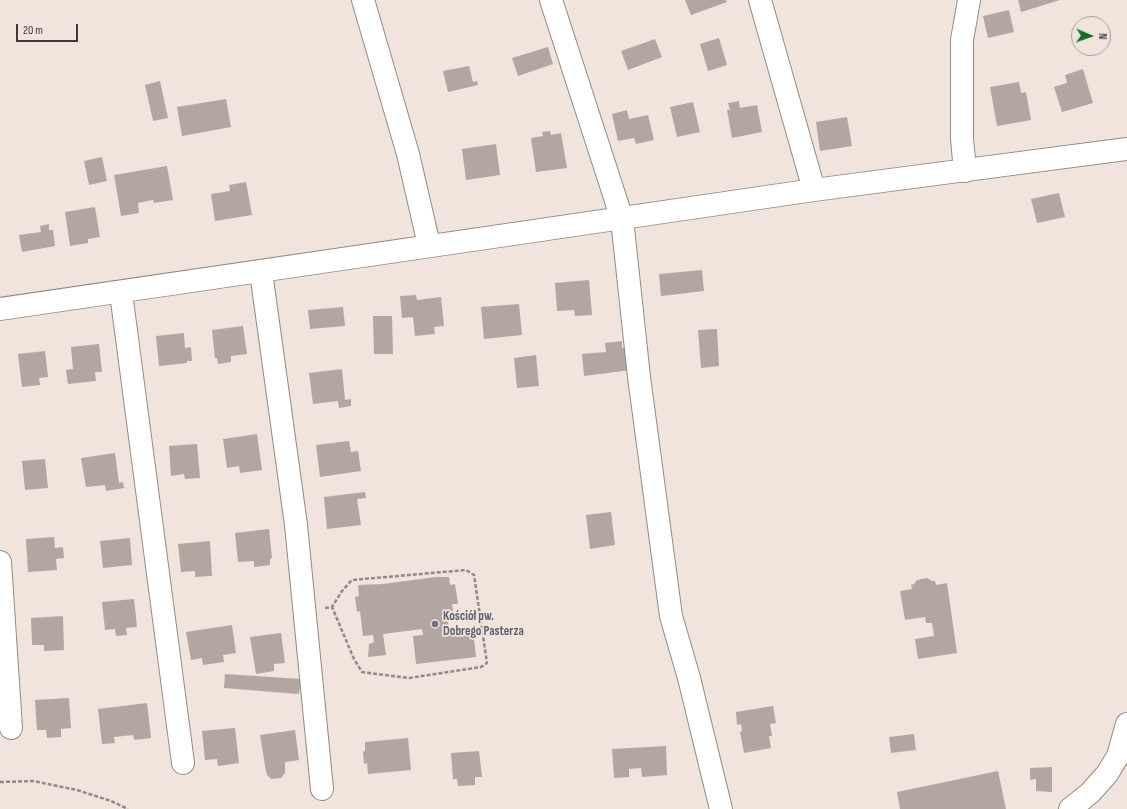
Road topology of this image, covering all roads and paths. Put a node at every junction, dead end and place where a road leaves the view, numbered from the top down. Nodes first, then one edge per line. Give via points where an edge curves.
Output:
1 (363, 0) edge
2 (551, 0) edge
3 (760, 0) edge
4 (969, 0) edge
5 (1127, 149) edge
6 (965, 170) junction
7 (814, 190) junction
8 (622, 219) junction
9 (429, 245) junction
10 (261, 272) junction
11 (121, 292) junction
12 (0, 309) edge
13 (0, 562) edge
14 (332, 607) junction
15 (304, 611) junction
16 (1127, 724) edge
17 (12, 728) dead end
18 (183, 763) dead end
19 (0, 782) edge
20 (322, 789) dead end
21 (128, 809) edge
22 (720, 809) edge
23 (1070, 809) edge

1 - 9 street via 408,154
2 - 8 street
3 - 7 street
4 - 6 street via 962,40 962,139
5 - 6 street
6 - 7 street
7 - 8 street
8 - 9 street
8 - 22 street via 639,377 672,616
9 - 10 street
10 - 11 street
10 - 15 street via 296,525
11 - 12 street
11 - 18 street
13 - 17 street
14 - 14 path via 362,672 409,678 481,667 487,663 474,575 466,570 352,580
14 - 15 path
15 - 20 street
16 - 23 street via 1118,756 1107,774 1090,793
19 - 21 path via 32,781 77,790 111,800

